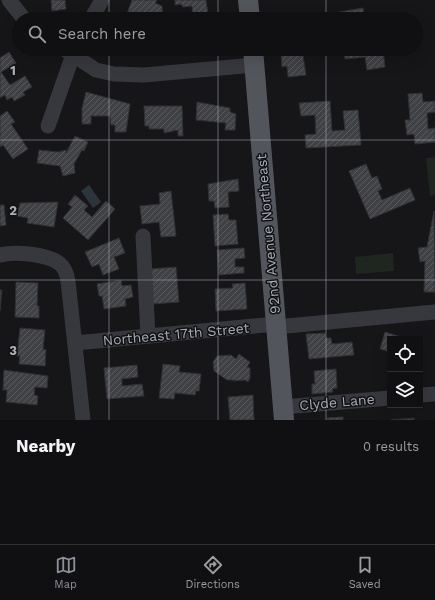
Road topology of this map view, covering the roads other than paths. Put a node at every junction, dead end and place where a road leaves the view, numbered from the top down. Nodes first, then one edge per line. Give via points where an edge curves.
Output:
1 (9, 0) edge
2 (102, 0) edge
3 (248, 0) edge
4 (18, 12) edge
5 (95, 12) edge
6 (249, 12) edge
7 (69, 56) edge
8 (78, 56) edge
9 (253, 57) edge
10 (48, 126) dead end
11 (143, 236) dead end
12 (0, 255) edge
13 (435, 312) edge
14 (276, 326) junction
15 (148, 336) junction
16 (75, 343) junction
17 (435, 394) edge
18 (423, 395) edge
19 (387, 398) edge
20 (284, 414) edge
21 (83, 420) edge

1 - 4 street
2 - 5 street
3 - 6 main road
7 - 10 street
8 - 9 street via 96,70 114,74 144,75
9 - 14 main road, 92nd Avenue Northeast
11 - 15 street
12 - 16 street via 35,254 60,264 66,271
13 - 14 street, Northeast 17th Street
14 - 15 street, Northeast 17th Street
14 - 20 main road, 92nd Avenue Northeast
15 - 16 street, Northeast 17th Street
16 - 21 street
17 - 18 street
19 - 20 street, Clyde Lane

